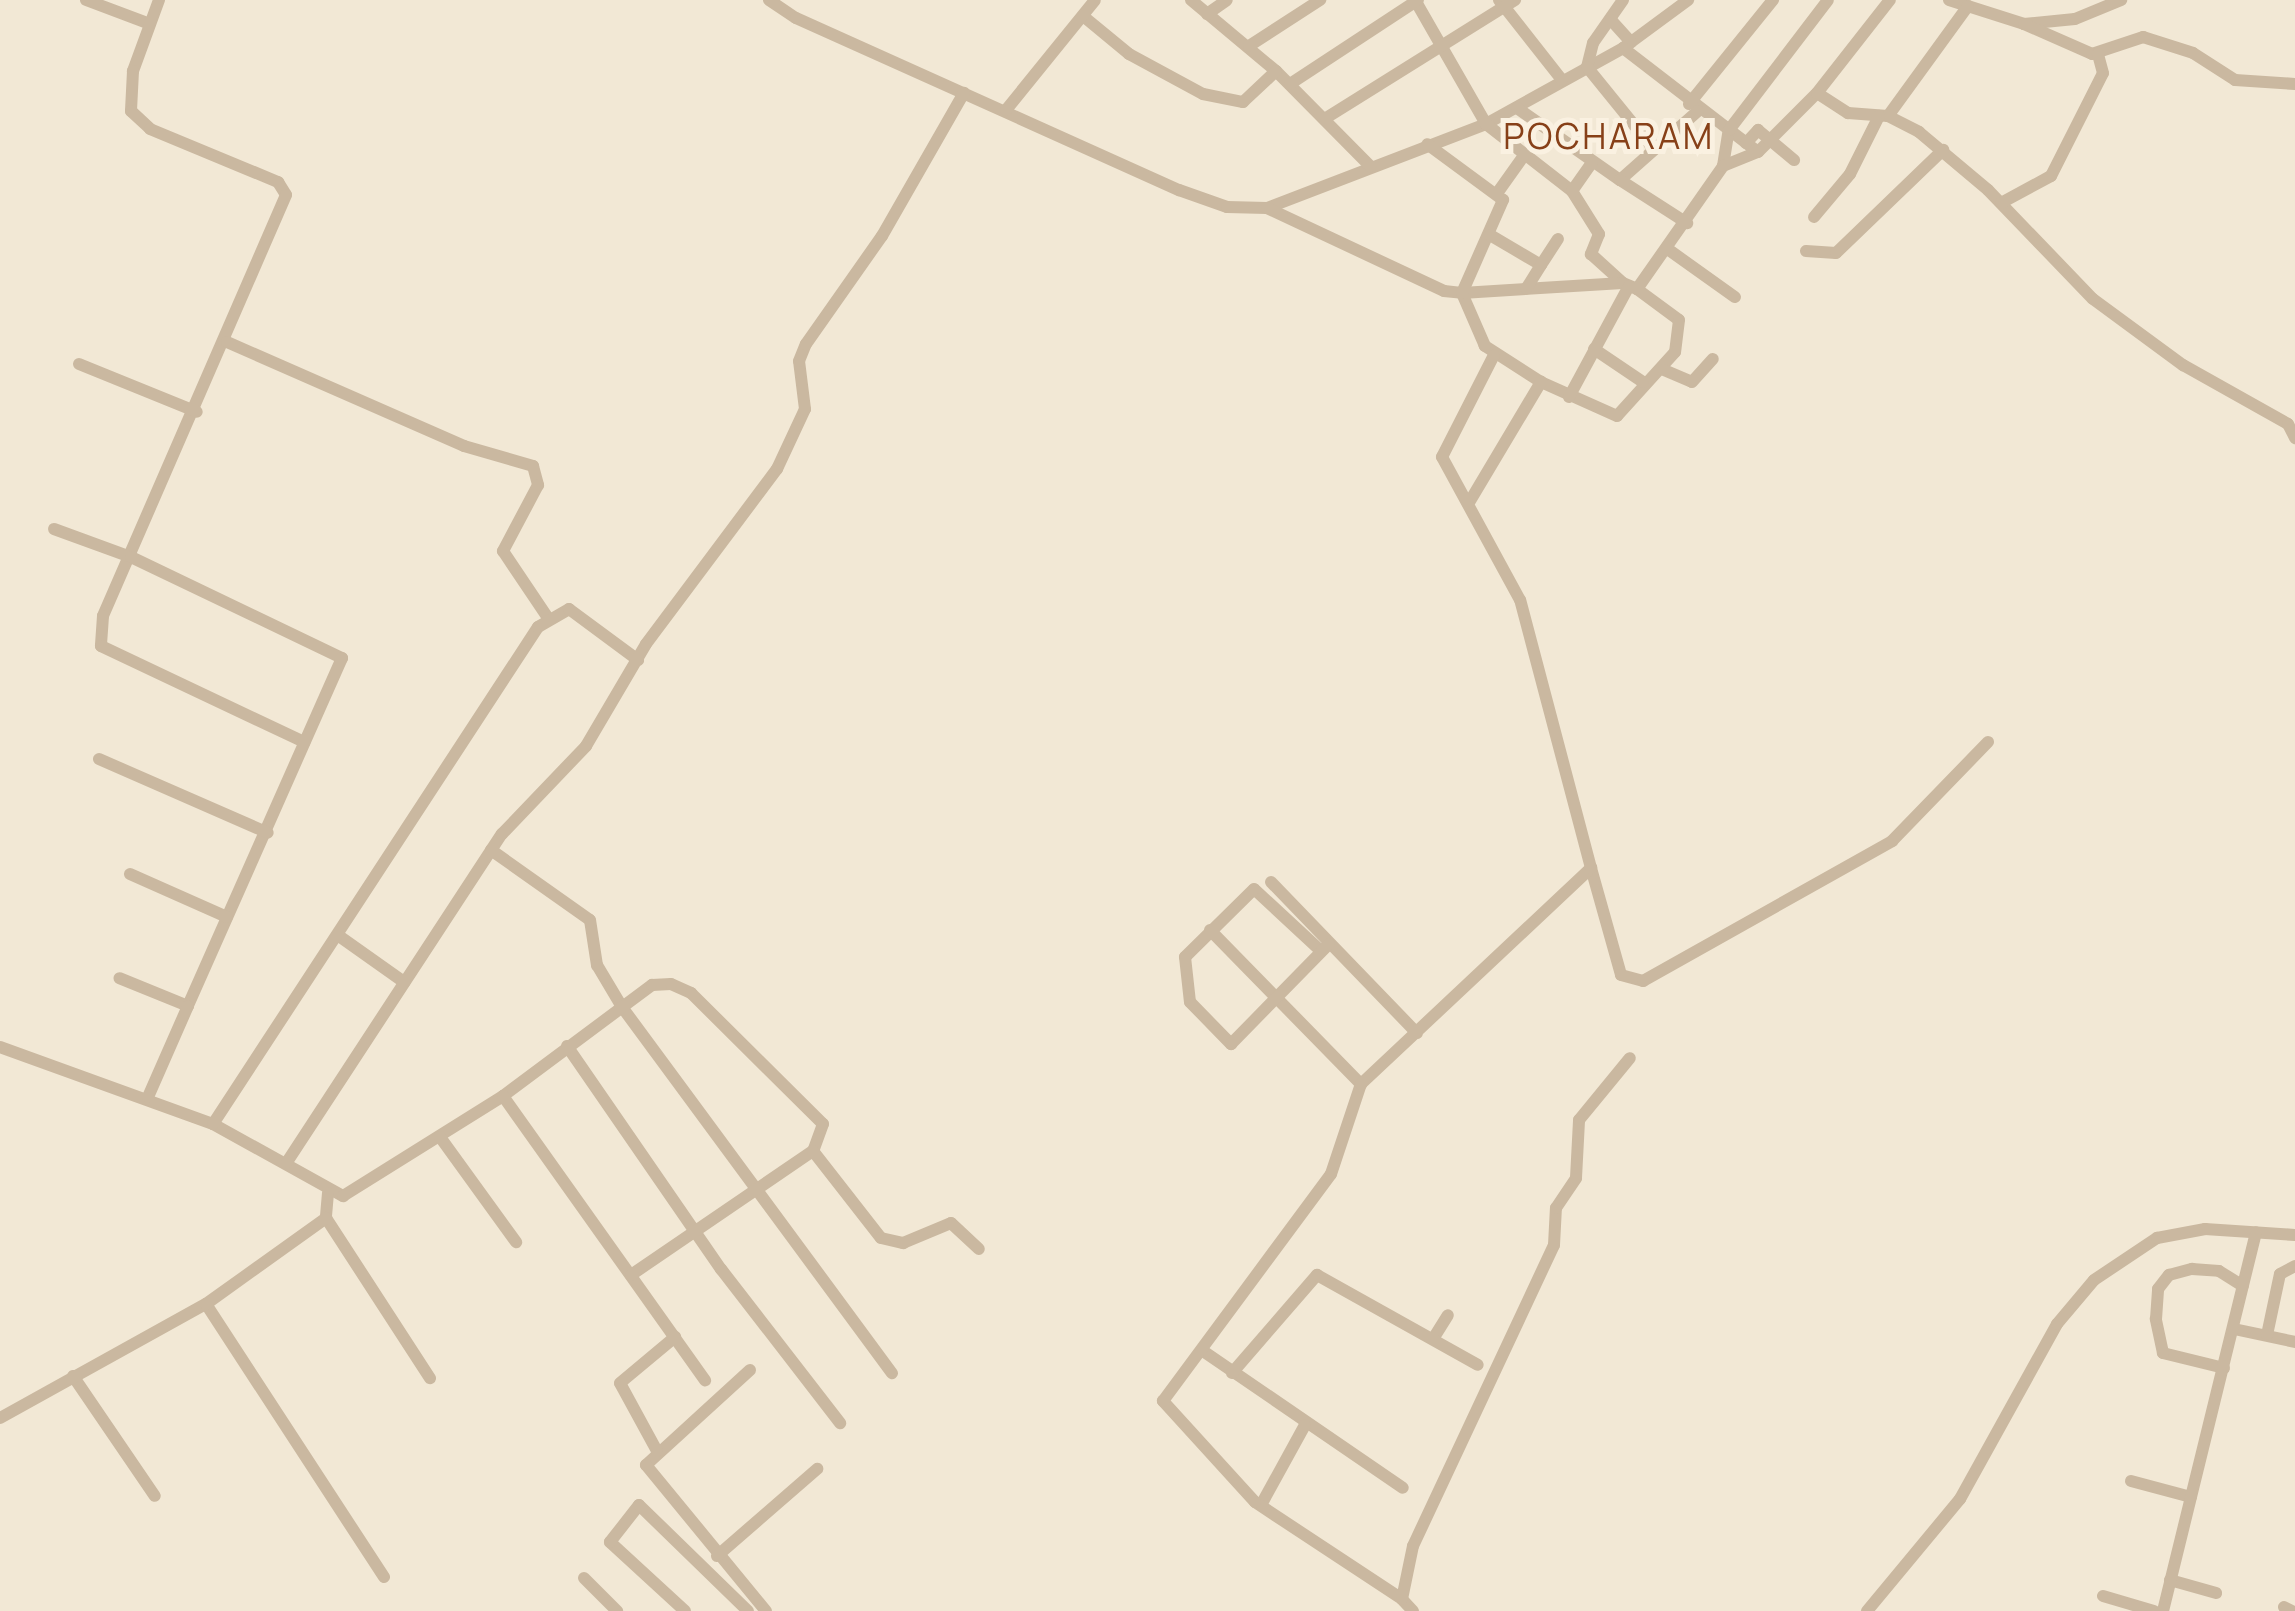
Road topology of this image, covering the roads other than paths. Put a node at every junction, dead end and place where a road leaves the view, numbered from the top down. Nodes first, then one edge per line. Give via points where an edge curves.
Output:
1 (86, 0) edge
2 (158, 0) edge
3 (770, 0) edge
4 (1096, 0) edge
5 (1191, 0) edge
6 (1227, 0) edge
7 (1320, 0) edge
8 (1416, 0) edge
9 (1606, 0) edge
10 (1688, 0) edge
11 (1773, 0) edge
12 (1828, 0) edge
13 (1890, 0) edge
14 (1948, 0) edge
15 (2121, 0) edge
16 (1507, 3) edge
17 (1968, 6) junction
18 (1617, 11) edge
19 (1207, 14) junction
20 (1083, 16) junction
21 (150, 24) junction
22 (2024, 24) junction
23 (1627, 45) junction
24 (1249, 46) junction
25 (1443, 48) junction
26 (2098, 54) junction
27 (1587, 67) junction
28 (1276, 71) junction
29 (1562, 80) junction
30 (1290, 84) junction
31 (2295, 84) edge
32 (964, 93) junction
33 (1818, 93) junction
34 (1693, 107) junction
35 (1517, 108) junction
36 (1006, 110) junction
37 (1884, 116) junction
38 (1326, 118) junction
39 (1486, 124) junction
40 (1730, 130) junction
41 (1772, 140) junction
42 (1746, 143) junction
43 (1426, 144) junction
44 (1652, 147) junction
45 (1943, 150) junction
46 (1758, 152) junction
47 (1525, 154) junction
48 (1794, 160) dead end
49 (1592, 162) junction
50 (1370, 166) junction
51 (1723, 166) junction
52 (1620, 180) junction
53 (1572, 191) junction
54 (1498, 192) junction
55 (2001, 203) junction
56 (1267, 208) junction
57 (1814, 217) dead end
58 (1688, 223) junction
59 (1490, 235) junction
60 (1558, 238) dead end
61 (1669, 250) junction
62 (1806, 251) dead end
63 (1541, 265) junction
64 (1630, 286) junction
65 (1526, 289) junction
66 (1462, 293) junction
67 (1735, 297) dead end
68 (227, 342) junction
69 (1594, 349) junction
70 (1494, 355) junction
71 (1713, 358) dead end
72 (79, 364) dead end
73 (1664, 370) junction
74 (1541, 382) junction
75 (1643, 382) junction
76 (1569, 397) junction
77 (197, 412) junction
78 (2295, 438) edge
79 (1470, 501) junction
80 (54, 529) dead end
81 (132, 557) junction
82 (548, 618) junction
83 (638, 660) junction
84 (304, 742) junction
85 (1988, 742) dead end
86 (99, 759) dead end
87 (268, 833) junction
88 (490, 850) junction
89 (1590, 868) junction
90 (130, 874) dead end
91 (1270, 882) dead end
92 (227, 916) junction
93 (1210, 930) junction
94 (339, 936) junction
95 (1325, 948) junction
96 (119, 978) dead end
97 (404, 982) junction
98 (1276, 998) junction
99 (188, 1006) junction
100 (622, 1007) junction
101 (1417, 1032) junction
102 (567, 1046) junction
103 (0, 1047) edge
104 (1630, 1058) dead end
105 (1361, 1084) junction
106 (148, 1096) junction
107 (503, 1096) junction
108 (213, 1124) junction
109 (440, 1137) junction
110 (813, 1152) junction
111 (286, 1162) junction
112 (752, 1188) junction
113 (328, 1193) junction
114 (326, 1218) junction
115 (695, 1231) junction
116 (2256, 1232) junction
117 (2295, 1235) edge
118 (516, 1242) dead end
119 (979, 1250) dead end
120 (2295, 1266) edge
121 (631, 1275) junction
122 (2243, 1286) junction
123 (206, 1304) junction
124 (1448, 1315) dead end
125 (2234, 1329) junction
126 (2267, 1335) junction
127 (674, 1336) junction
128 (1433, 1339) junction
129 (2295, 1342) edge
130 (1203, 1351) junction
131 (1478, 1365) dead end
132 (2224, 1368) junction
133 (750, 1370) dead end
134 (1232, 1372) junction
135 (892, 1373) dead end
136 (73, 1376) junction
137 (430, 1378) dead end
138 (705, 1380) dead end
139 (0, 1418) edge
140 (840, 1424) dead end
141 (1304, 1425) junction
142 (657, 1451) junction
143 (817, 1468) dead end
144 (2131, 1481) dead end
145 (1402, 1488) dead end
146 (155, 1496) dead end
147 (2192, 1497) junction
148 (1261, 1505) junction
149 (717, 1556) junction
150 (384, 1578) dead end
151 (584, 1578) dead end
152 (2170, 1580) junction
153 (2216, 1593) dead end
154 (2103, 1596) dead end
155 (1402, 1599) junction
156 (1870, 1610) edge
157 (617, 1611) edge
158 (685, 1611) edge
159 (748, 1611) edge
160 (766, 1611) edge
161 (1414, 1611) edge
162 (2154, 1611) edge
163 (2163, 1611) edge

1 - 21 street
2 - 21 street
3 - 32 street
4 - 20 street
5 - 19 street
6 - 19 street
7 - 24 street
8 - 25 street
8 - 30 street
9 - 18 street
10 - 23 street
11 - 34 street
12 - 40 street
13 - 33 street
14 - 17 street
15 - 22 street via 2076,18
16 - 25 street
16 - 29 street
17 - 22 street
17 - 37 street
18 - 23 street
18 - 27 street via 1593,43
19 - 24 street
20 - 28 street via 1129,54 1202,94 1243,102
20 - 36 street
21 - 68 street via 129,94 138,122 270,178 286,195
22 - 26 street
23 - 27 street
23 - 34 street
24 - 28 street
25 - 38 street
25 - 39 street
26 - 31 street via 2143,37 2193,53 2235,80
26 - 55 street via 2103,73 2051,176
27 - 29 street
27 - 44 street
28 - 30 street
29 - 35 street
30 - 38 street
32 - 36 street
32 - 83 street via 906,198 806,344 799,360 804,410 788,451
33 - 37 street via 1848,113
33 - 41 street
34 - 40 street
34 - 44 street
35 - 39 street
35 - 49 street
36 - 56 street via 1178,190 1227,207
37 - 45 street
37 - 57 street via 1850,174
38 - 50 street
39 - 43 street
39 - 47 street
40 - 42 street
40 - 51 street
41 - 42 street via 1755,129
41 - 46 street
41 - 48 street
42 - 46 street
43 - 50 street
43 - 54 street
44 - 52 street
45 - 55 street
45 - 62 street via 1836,253
46 - 51 street
47 - 53 street
47 - 54 street
49 - 52 street
49 - 53 street
50 - 56 street
51 - 58 street
52 - 58 street
53 - 64 street via 1600,234 1592,254
54 - 59 street via 1503,200
55 - 78 street via 2093,299 2183,365 2288,424
56 - 66 street via 1330,232 1414,281
58 - 61 street
59 - 63 street
59 - 66 street
60 - 63 street
61 - 64 street
61 - 67 street
63 - 65 street
64 - 65 street
64 - 69 street
64 - 73 street via 1679,320 1675,352
65 - 66 street
66 - 70 street
68 - 77 street
68 - 82 street via 464,446 533,466 538,485 503,551
69 - 75 street
69 - 76 street
70 - 74 street
70 - 79 street via 1443,450 1448,472
71 - 73 street via 1692,382
72 - 77 street
73 - 75 street
74 - 76 street
74 - 79 street
75 - 76 street via 1611,418
77 - 81 street
79 - 89 street via 1520,600
80 - 81 street
81 - 84 street via 103,616 100,636 109,654
81 - 84 street via 340,654 342,663
82 - 83 street via 569,609
82 - 94 street
83 - 88 street via 586,746
84 - 87 street
85 - 89 street via 1892,841 1643,981 1621,975
86 - 87 street
87 - 92 street
88 - 97 street
88 - 100 street via 590,920 597,966
89 - 101 street
90 - 92 street
91 - 95 street
92 - 99 street
93 - 95 street via 1256,889
93 - 98 street
93 - 98 street via 1183,962 1190,1002 1222,1040 1230,1044
94 - 97 street
94 - 108 street
95 - 98 street
95 - 101 street
96 - 99 street
97 - 111 street
98 - 105 street
99 - 106 street
100 - 102 street
100 - 110 street via 663,983 692,993 823,1124
100 - 112 street
101 - 105 street
102 - 107 street
102 - 115 street
103 - 106 street
104 - 155 street via 1579,1120 1576,1178 1556,1208 1554,1245 1414,1546
105 - 130 street via 1331,1174
106 - 108 street
107 - 109 street
107 - 121 street
108 - 111 street
109 - 113 street via 353,1195
109 - 118 street
110 - 112 street
110 - 119 street via 881,1238 902,1243 951,1223
111 - 113 street
112 - 115 street
112 - 135 street
113 - 114 street
114 - 123 street
114 - 137 street
115 - 121 street
115 - 140 street
116 - 117 street
116 - 122 street
116 - 156 street via 2205,1229 2157,1238 2094,1280 2058,1324 1960,1499
120 - 126 street via 2280,1274
121 - 127 street
122 - 125 street
122 - 132 street via 2219,1270 2192,1268 2169,1275 2158,1289 2163,1353
123 - 136 street
123 - 150 street
124 - 128 street
125 - 126 street
125 - 132 street
126 - 129 street
127 - 138 street
127 - 142 street via 620,1384
128 - 131 street
128 - 134 street via 1317,1275
130 - 134 street
130 - 148 street via 1163,1401
132 - 147 street
133 - 142 street
134 - 141 street
136 - 139 street
136 - 146 street
141 - 145 street
141 - 148 street
142 - 149 street via 646,1470
143 - 149 street
144 - 147 street
147 - 152 street
148 - 155 street
149 - 160 street
151 - 157 street
152 - 153 street
152 - 163 street
154 - 162 street
155 - 161 street
158 - 159 street via 610,1542 639,1505

